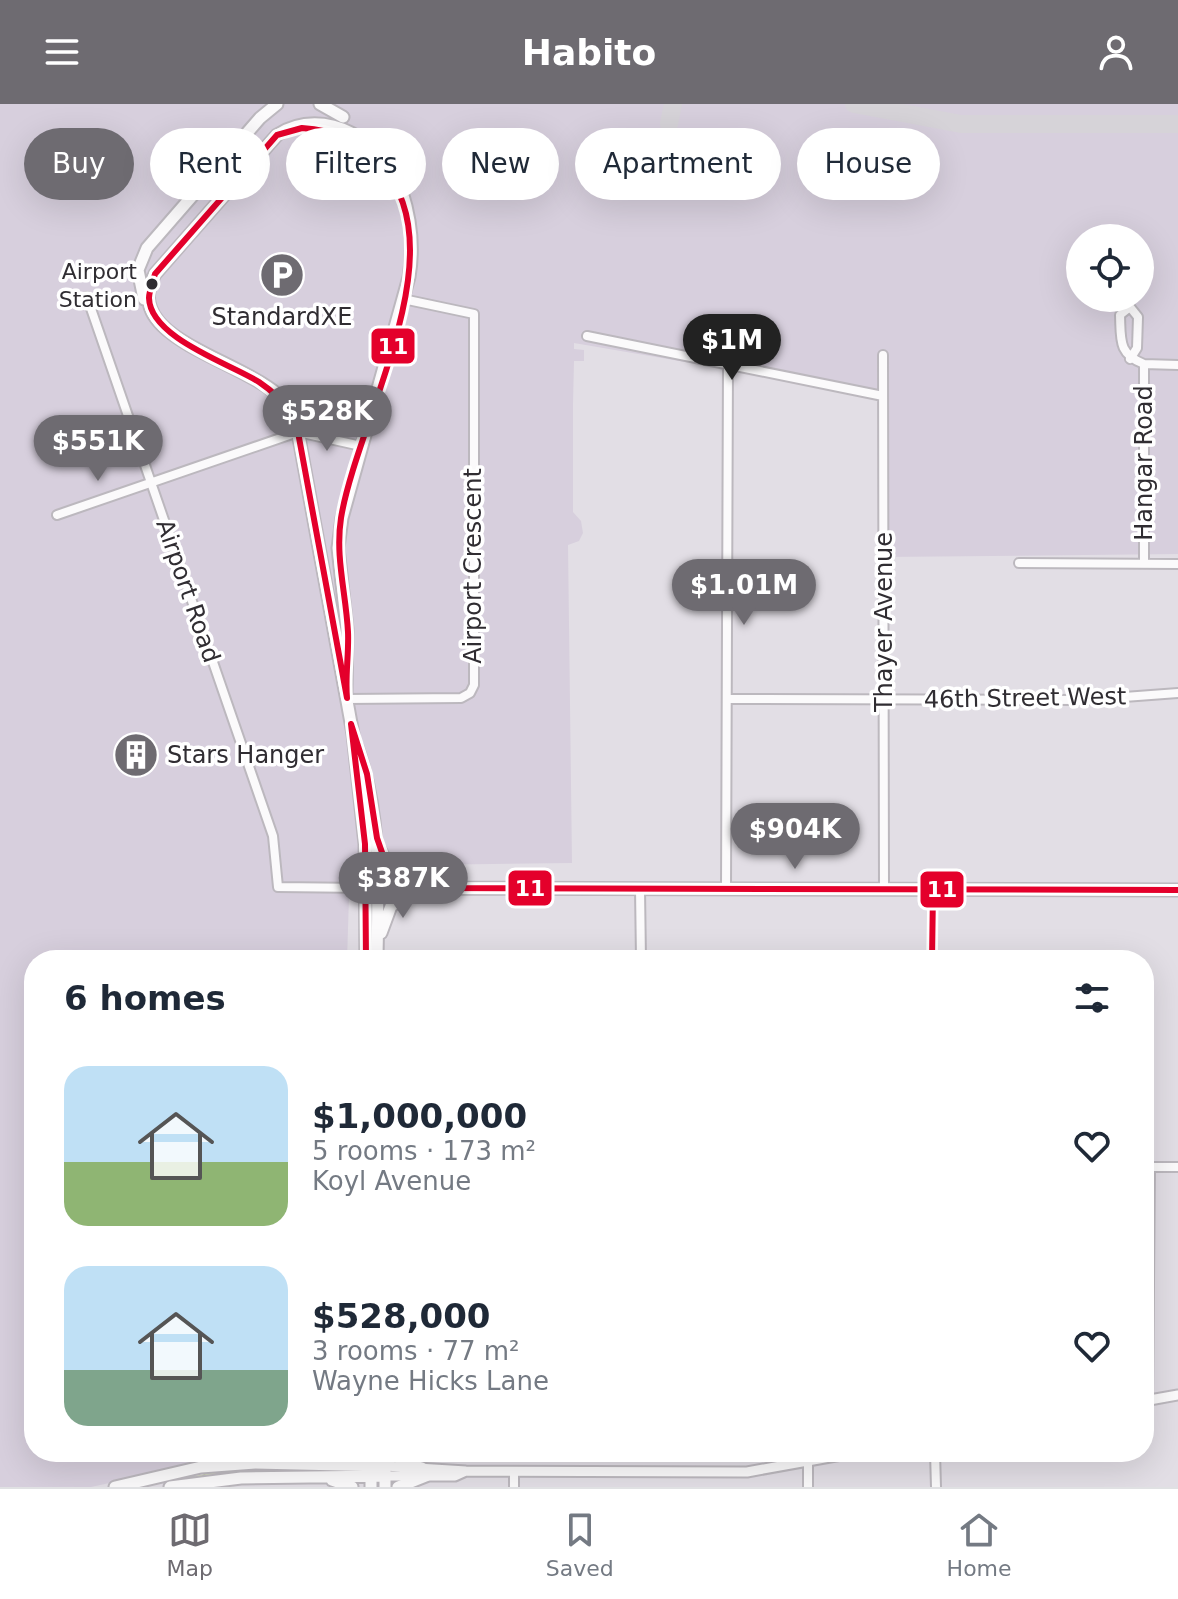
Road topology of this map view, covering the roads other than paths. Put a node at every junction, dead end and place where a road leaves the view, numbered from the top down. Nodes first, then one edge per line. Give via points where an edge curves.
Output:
1 (277, 104) edge
2 (320, 104) edge
3 (353, 128) edge
4 (357, 128) edge
5 (404, 200) edge
6 (87, 297) dead end
7 (403, 299) junction
8 (153, 313) junction
9 (587, 336) dead end
10 (883, 355) dead end
11 (1130, 359) junction
12 (1144, 364) junction
13 (728, 365) junction
14 (1178, 365) edge
15 (883, 396) junction
16 (298, 432) junction
17 (361, 446) junction
18 (151, 482) junction
19 (57, 515) dead end
20 (1019, 563) dead end
21 (1144, 563) junction
22 (1178, 564) edge
23 (1178, 693) edge
24 (346, 696) junction
25 (728, 699) junction
26 (884, 700) junction
27 (353, 734) junction
28 (377, 844) junction
29 (371, 888) junction
30 (426, 888) junction
31 (640, 889) junction
32 (726, 889) junction
33 (884, 890) junction
34 (933, 890) junction
35 (1178, 890) edge
36 (378, 945) junction
37 (367, 950) edge
38 (378, 950) edge
39 (641, 950) edge
40 (932, 950) edge
41 (1154, 1167) edge
42 (1178, 1167) edge
43 (1178, 1395) edge
44 (1154, 1399) edge
45 (300, 1462) edge
46 (403, 1462) edge
47 (808, 1462) joint
48 (935, 1462) edge
49 (295, 1463) junction
50 (514, 1471) junction
51 (424, 1472) junction
52 (304, 1476) junction
53 (371, 1476) edge
54 (385, 1476) edge
55 (115, 1487) edge
56 (170, 1487) edge
57 (352, 1487) edge
58 (398, 1487) edge
59 (514, 1487) edge
60 (808, 1487) edge
61 (936, 1487) edge

1 - 8 main road via 144,253 138,275
2 - 4 main road
3 - 8 main road via 325,117 300,120 284,129 155,274 148,295
5 - 7 main road via 411,261
6 - 18 street, Airport Road
7 - 17 main road
7 - 24 street, Airport Crescent via 474,314 473,689 458,698
8 - 16 main road via 182,342 280,393 292,409
9 - 13 street
10 - 15 street, Thayer Avenue
11 - 11 street, Hangar Road via 1137,348 1138,317 1130,307 1120,315 1121,348
11 - 12 street, Hangar Road
12 - 14 street, Hangar Road
12 - 21 street, Hangar Road
13 - 15 street
13 - 25 street
15 - 26 street, Thayer Avenue
16 - 17 street
16 - 18 street
16 - 24 main road
17 - 24 main road via 338,548 347,629
18 - 19 street
18 - 29 street, Airport Road via 273,836 278,887
20 - 21 street
21 - 22 street
23 - 26 street, 46th Street West via 1084,700
24 - 27 main road
25 - 26 street, 46th Street West
25 - 32 street
26 - 33 street, Thayer Avenue
27 - 28 main road via 372,794
27 - 29 main road
28 - 29 main road
28 - 30 main road via 392,872
29 - 30 main road
29 - 36 main road
29 - 37 main road
30 - 31 main road
30 - 36 main road via 391,906
31 - 32 main road
31 - 39 street
32 - 33 main road
33 - 34 main road
34 - 35 main road
34 - 40 street
36 - 38 main road
41 - 42 street
43 - 44 street
45 - 49 main road
46 - 51 main road
47 - 50 street via 747,1472
47 - 60 street
48 - 61 street
49 - 53 main road
49 - 55 main road via 201,1467
50 - 51 street via 466,1471 455,1476
50 - 59 street
51 - 54 street
51 - 58 main road
52 - 53 main road
52 - 56 main road
52 - 57 main road
53 - 54 main road

